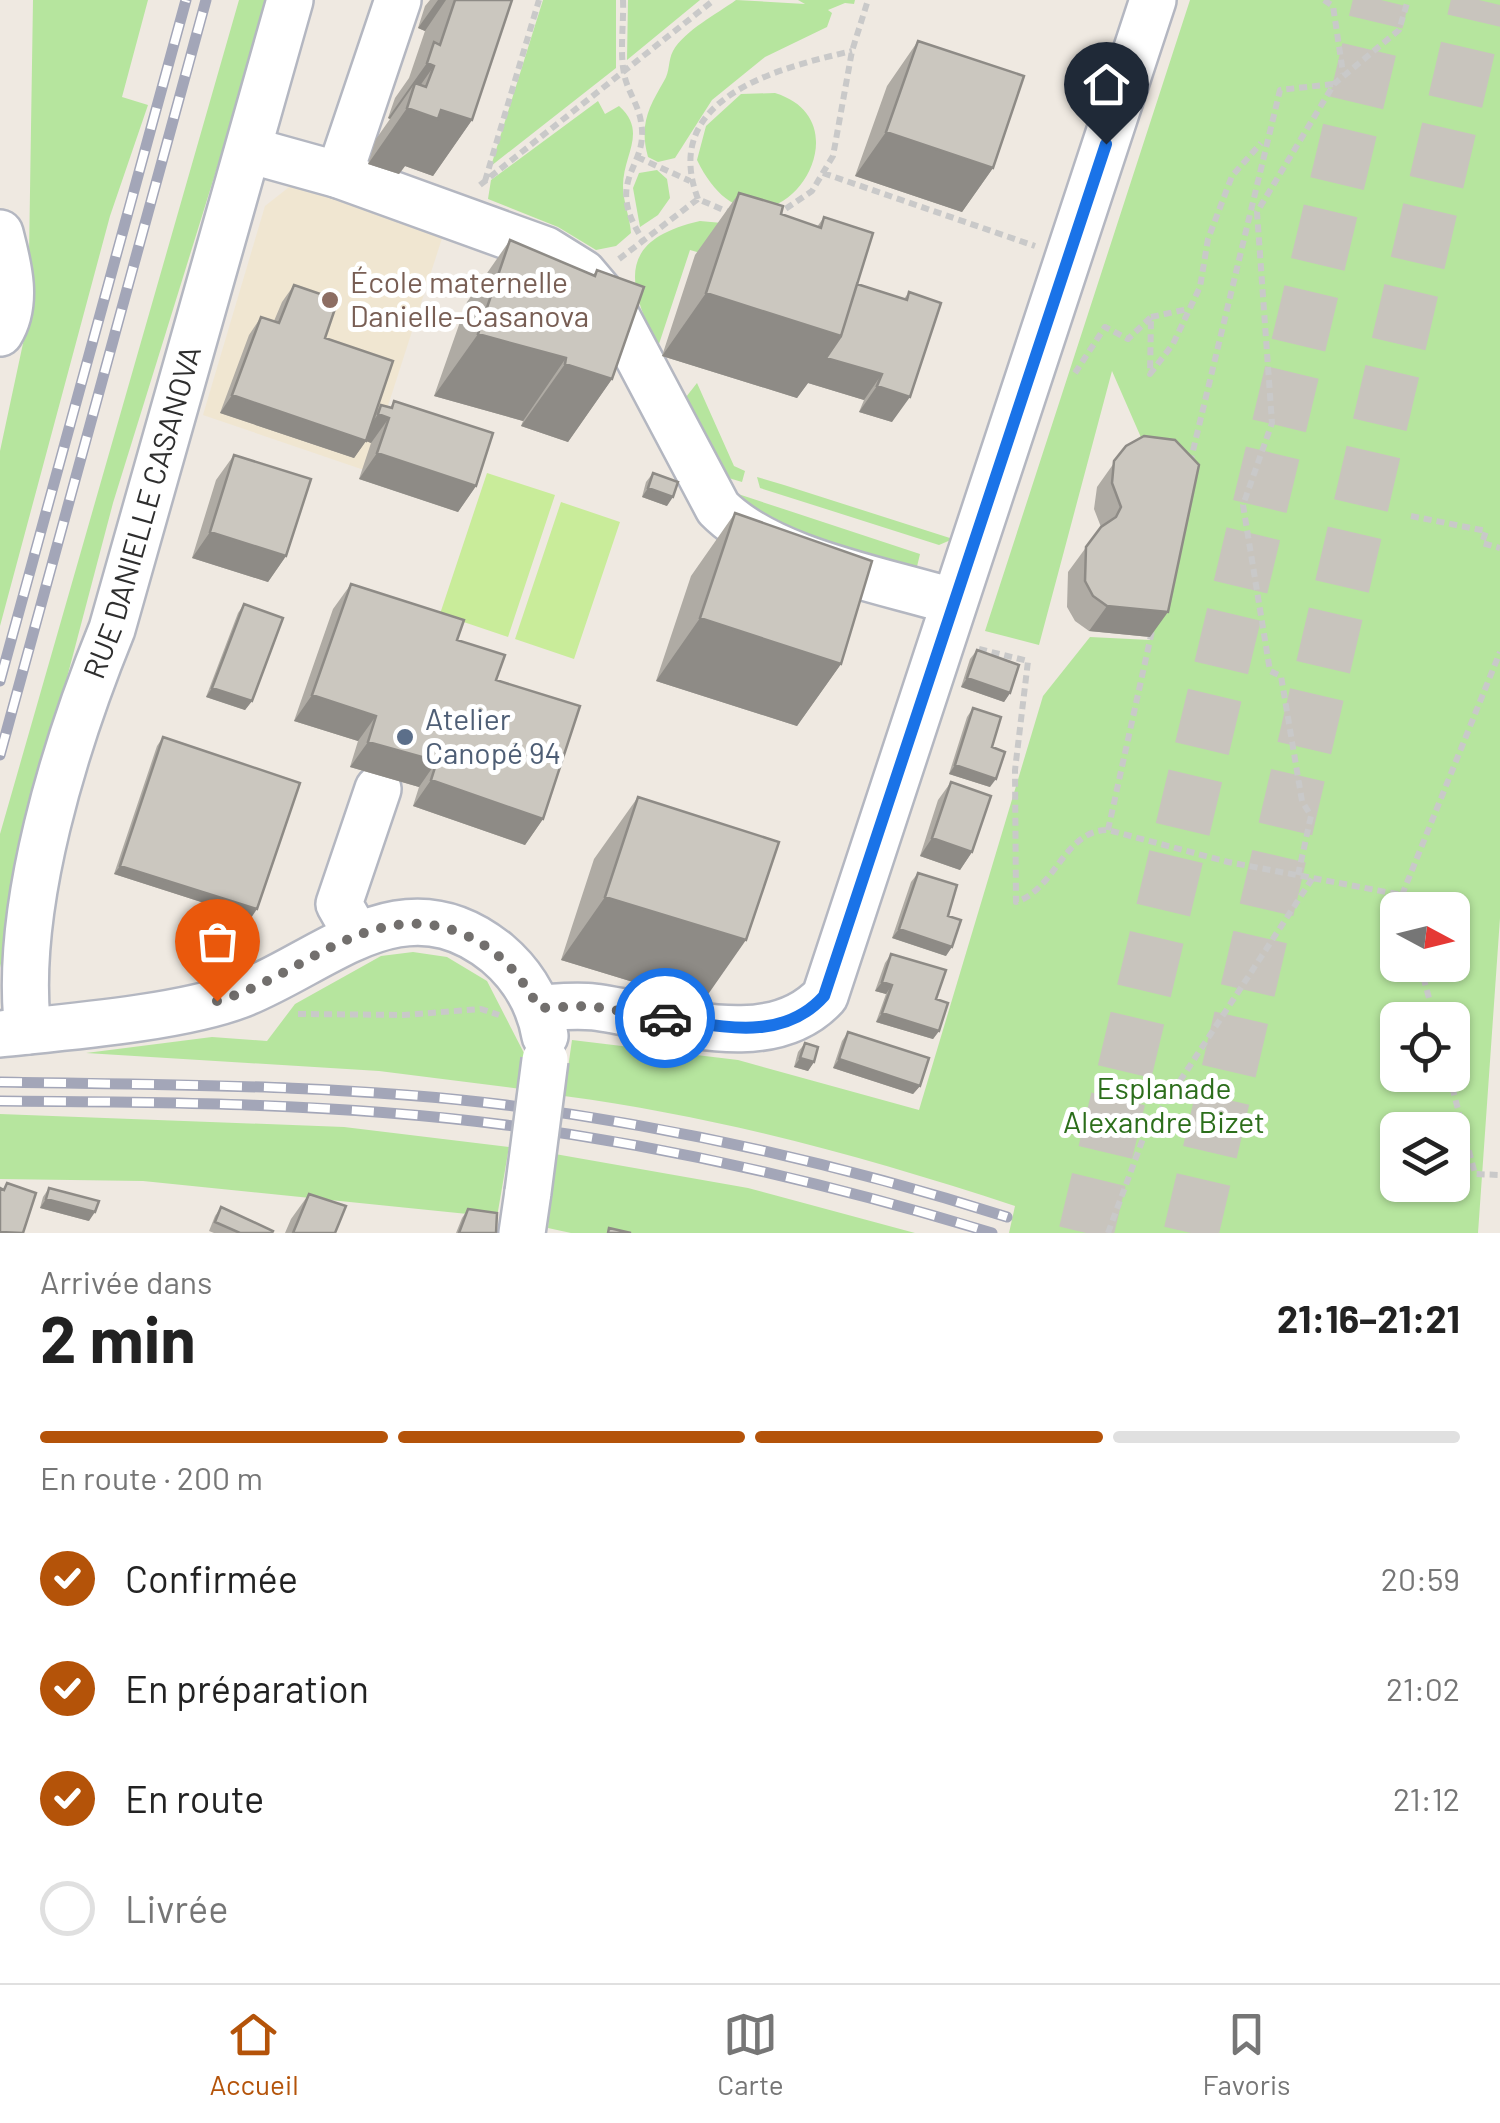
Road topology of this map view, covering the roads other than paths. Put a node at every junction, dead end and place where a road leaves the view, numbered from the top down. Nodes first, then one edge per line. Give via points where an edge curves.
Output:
1 (290, 0) edge
2 (398, 0) edge
3 (1153, 0) edge
4 (249, 150) junction
5 (339, 175) junction
6 (0, 233) edge
7 (0, 333) edge
8 (959, 623) junction
9 (378, 788) dead end
10 (356, 934) junction
11 (520, 1012) junction
12 (14, 1032) edge
13 (525, 1212) edge

1 - 4 street, RUE DANIELLE CASANOVA
2 - 5 street
3 - 8 street
4 - 5 street
4 - 12 street, RUE DANIELLE CASANOVA via 112,629 74,722
5 - 8 street via 546,250 584,273 611,306 718,508 737,526
6 - 7 street via 12,276
8 - 11 street via 831,979 814,1007 780,1024 748,1029 589,1006
9 - 10 street via 339,904
10 - 11 street via 404,921 438,924 482,941 520,975
10 - 12 street via 240,995
11 - 13 street, bridge via 545,1060

